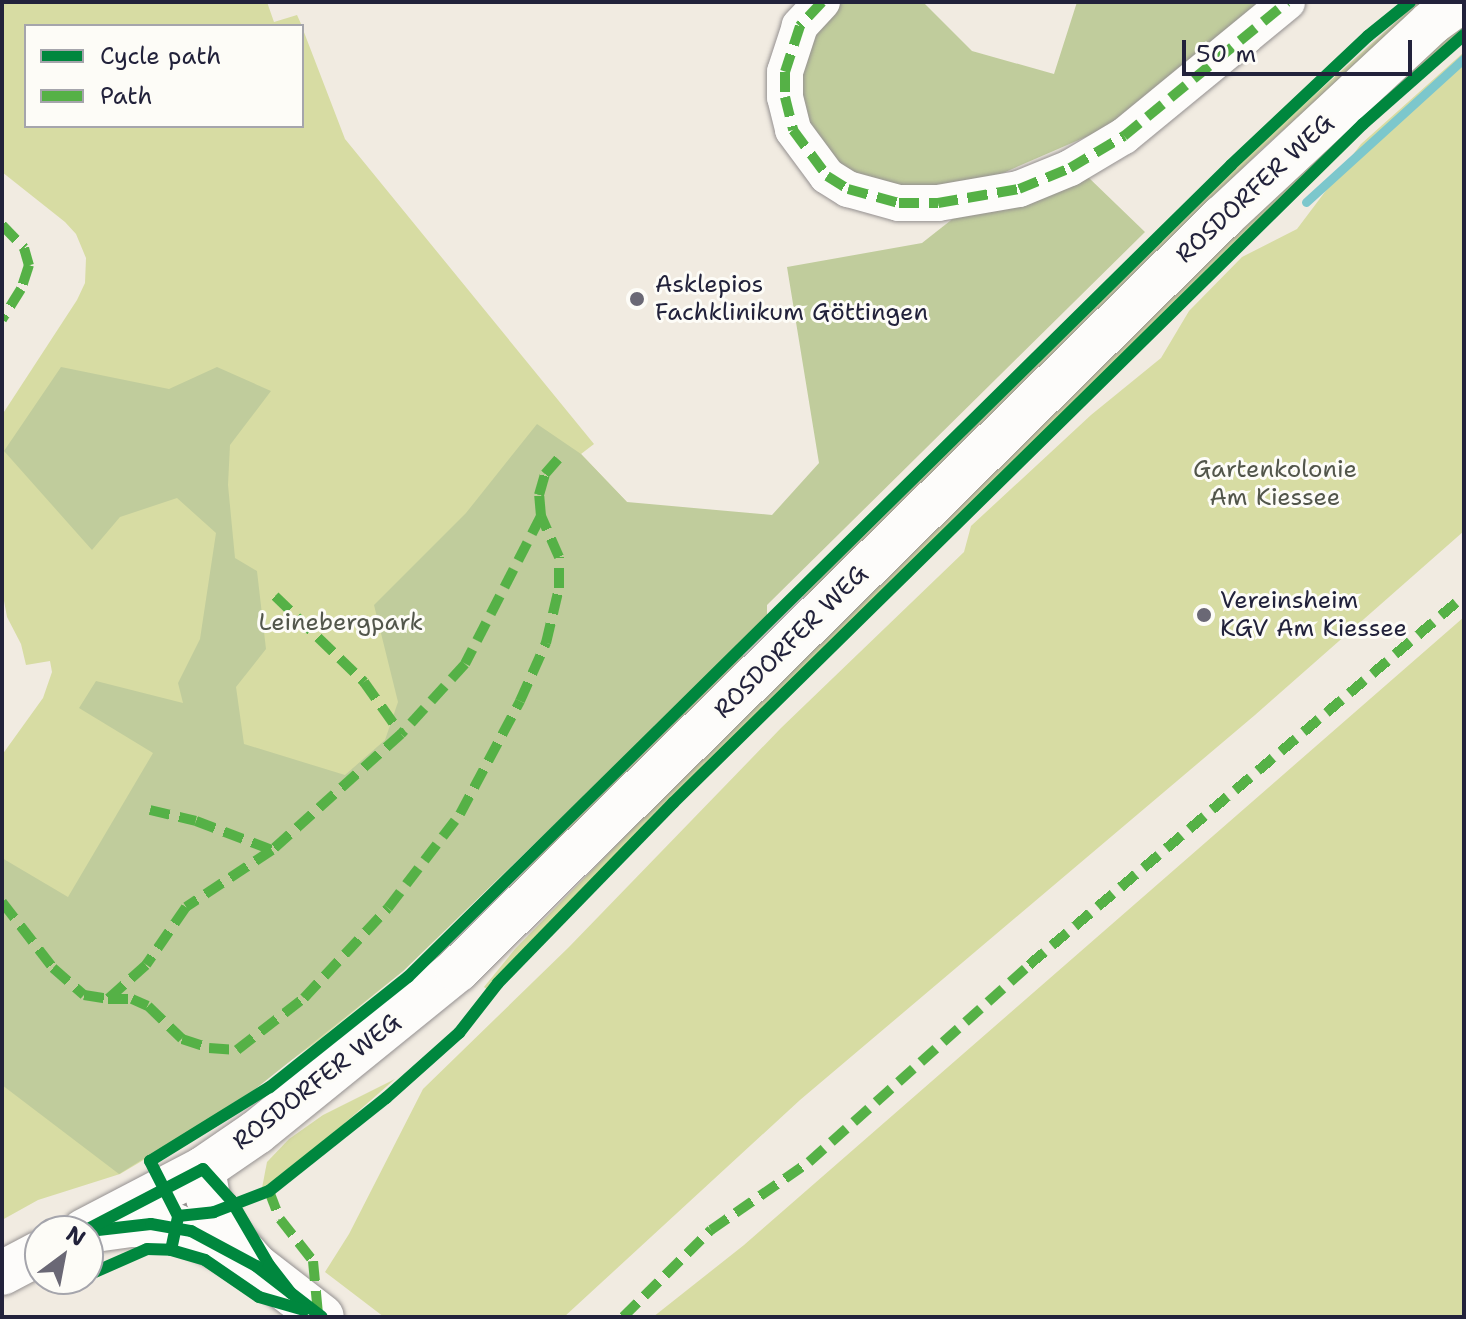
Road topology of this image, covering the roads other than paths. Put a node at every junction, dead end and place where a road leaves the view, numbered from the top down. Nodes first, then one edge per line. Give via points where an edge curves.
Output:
1 (822, 2) edge
2 (1287, 2) edge
3 (1460, 2) edge
4 (203, 1169) junction
5 (104, 1221) edge
6 (104, 1229) edge
7 (24, 1261) edge
8 (256, 1266) junction
9 (2, 1273) edge
10 (306, 1305) edge

1 - 2 street via 800,26 785,72 793,130 827,176 848,189 899,203 938,203 1019,189 1070,168 1124,136
3 - 4 main road, ROSDORFER WEG via 1223,217 457,970
4 - 5 main road, ROSDORFER WEG
4 - 8 main road via 214,1212
4 - 10 main road via 231,1200 269,1265
6 - 8 main road via 176,1226
7 - 9 main road
8 - 10 main road

